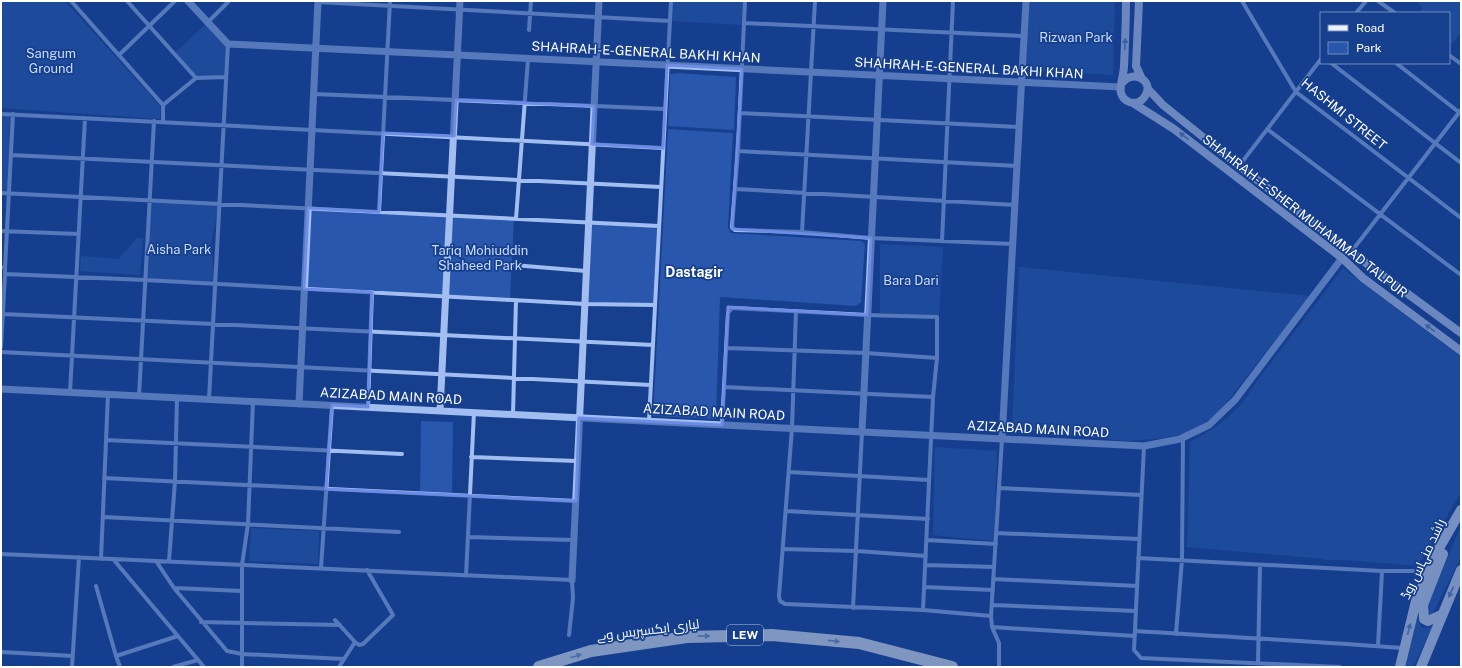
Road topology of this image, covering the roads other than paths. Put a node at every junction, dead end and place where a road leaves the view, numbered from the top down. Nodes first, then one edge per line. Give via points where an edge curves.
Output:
1 (72, 1) edge
2 (126, 1) edge
3 (175, 1) edge
4 (188, 1) edge
5 (230, 1) edge
6 (460, 1) edge
7 (531, 1) edge
8 (599, 1) edge
9 (671, 1) edge
10 (745, 1) edge
11 (815, 1) edge
12 (883, 1) edge
13 (953, 1) edge
14 (1026, 1) edge
15 (1126, 1) edge
16 (1139, 1) edge
17 (1242, 1) edge
18 (1366, 1) edge
19 (1378, 1) edge
20 (318, 2) edge
21 (389, 3) edge
22 (460, 9) junction
23 (1357, 12) edge
24 (1394, 12) edge
25 (530, 13) junction
26 (598, 17) junction
27 (670, 21) junction
28 (208, 22) junction
29 (744, 23) junction
30 (149, 26) junction
31 (814, 26) junction
32 (882, 29) junction
33 (529, 30) dead end
34 (952, 33) junction
35 (1024, 36) junction
36 (228, 44) junction
37 (316, 48) junction
38 (387, 52) junction
39 (119, 55) junction
40 (458, 55) junction
41 (1450, 56) edge
42 (528, 58) junction
43 (1320, 60) edge
44 (596, 62) junction
45 (1332, 64) edge
46 (1397, 64) edge
47 (1461, 64) edge
48 (667, 65) junction
49 (742, 69) junction
50 (812, 72) junction
51 (880, 75) junction
52 (196, 78) junction
53 (226, 78) junction
54 (950, 79) junction
55 (1142, 79) junction
56 (1021, 83) junction
57 (1121, 85) junction
58 (1148, 90) junction
59 (1296, 92) junction
60 (314, 94) junction
61 (385, 97) junction
62 (456, 100) junction
63 (524, 103) junction
64 (1133, 103) junction
65 (163, 105) junction
66 (594, 106) junction
67 (665, 109) junction
68 (1460, 112) edge
69 (740, 113) junction
70 (1, 114) edge
71 (13, 114) junction
72 (808, 116) junction
73 (85, 118) junction
74 (877, 120) junction
75 (154, 121) junction
76 (163, 122) junction
77 (948, 123) junction
78 (224, 124) junction
79 (1019, 127) junction
80 (312, 129) junction
81 (1267, 129) junction
82 (383, 133) junction
83 (454, 136) junction
84 (522, 140) junction
85 (1435, 143) junction
86 (592, 144) junction
87 (663, 148) junction
88 (738, 151) junction
89 (11, 155) junction
90 (806, 155) junction
91 (875, 158) junction
92 (82, 159) junction
93 (151, 162) junction
94 (946, 162) junction
95 (1461, 163) edge
96 (221, 165) junction
97 (1017, 166) junction
98 (1239, 166) junction
99 (310, 170) junction
100 (381, 173) junction
101 (452, 176) junction
102 (1408, 178) junction
103 (519, 180) junction
104 (590, 183) junction
105 (661, 187) junction
106 (736, 189) junction
107 (1, 193) edge
108 (9, 193) junction
109 (804, 193) junction
110 (80, 197) junction
111 (873, 197) junction
112 (149, 200) junction
113 (944, 201) junction
114 (220, 204) junction
115 (1015, 205) junction
116 (308, 208) junction
117 (379, 212) junction
118 (1380, 214) junction
119 (450, 215) junction
120 (516, 218) junction
121 (1461, 218) edge
122 (589, 222) junction
123 (659, 226) junction
124 (1, 231) edge
125 (8, 232) junction
126 (802, 232) junction
127 (78, 234) junction
128 (871, 238) junction
129 (942, 241) junction
130 (1013, 244) junction
131 (1351, 252) junction
132 (1342, 258) junction
133 (513, 265) dead end
134 (3, 267) edge
135 (586, 271) junction
136 (5, 274) junction
137 (1461, 275) edge
138 (76, 276) junction
139 (145, 280) junction
140 (215, 283) junction
141 (304, 288) junction
142 (372, 292) junction
143 (446, 296) junction
144 (516, 300) junction
145 (585, 304) junction
146 (655, 305) junction
147 (796, 311) junction
148 (3, 314) junction
149 (867, 315) junction
150 (74, 317) junction
151 (142, 320) junction
152 (214, 322) junction
153 (302, 328) junction
154 (370, 331) junction
155 (1461, 334) edge
156 (444, 335) junction
157 (515, 338) junction
158 (583, 341) junction
159 (653, 345) junction
160 (1, 347) edge
161 (727, 348) junction
162 (795, 351) junction
163 (1461, 351) edge
164 (1, 352) edge
165 (866, 353) junction
166 (72, 356) junction
167 (937, 358) junction
168 (140, 359) junction
169 (211, 363) junction
170 (300, 367) junction
171 (369, 371) junction
172 (442, 374) junction
173 (514, 378) junction
174 (581, 381) junction
175 (651, 384) junction
176 (724, 387) junction
177 (1, 389) edge
178 (793, 391) junction
179 (70, 392) junction
180 (108, 394) junction
181 (864, 394) junction
182 (139, 396) junction
183 (933, 397) junction
184 (178, 398) junction
185 (209, 399) junction
186 (252, 401) junction
187 (299, 404) junction
188 (332, 405) junction
189 (368, 407) junction
190 (440, 411) junction
191 (474, 412) junction
192 (513, 414) junction
193 (579, 418) junction
194 (649, 421) junction
195 (722, 425) junction
196 (792, 428) junction
197 (862, 432) junction
198 (931, 435) junction
199 (1183, 438) junction
200 (1002, 439) junction
201 (106, 440) junction
202 (176, 442) junction
203 (251, 446) junction
204 (1144, 446) junction
205 (329, 450) junction
206 (402, 454) dead end
207 (471, 457) junction
208 (577, 461) junction
209 (788, 472) junction
210 (860, 476) junction
211 (104, 478) junction
212 (929, 480) junction
213 (175, 481) junction
214 (249, 485) junction
215 (1000, 488) junction
216 (326, 489) junction
217 (1141, 495) junction
218 (470, 496) junction
219 (576, 501) junction
220 (1461, 510) edge
221 (786, 511) junction
222 (859, 515) junction
223 (103, 517) junction
224 (928, 519) junction
225 (173, 520) junction
226 (248, 524) junction
227 (324, 528) junction
228 (399, 532) dead end
229 (997, 533) junction
230 (1446, 536) junction
231 (468, 537) junction
232 (574, 540) junction
233 (927, 540) junction
234 (1139, 540) junction
235 (996, 544) junction
236 (783, 549) junction
237 (857, 551) junction
238 (1, 554) edge
239 (926, 556) junction
240 (79, 557) junction
241 (1138, 558) junction
242 (101, 559) junction
243 (113, 559) junction
244 (1182, 559) junction
245 (156, 561) junction
246 (170, 562) junction
247 (242, 565) junction
248 (926, 565) junction
249 (1260, 565) junction
250 (994, 567) junction
251 (321, 568) junction
252 (367, 570) junction
253 (1461, 570) edge
254 (1382, 571) junction
255 (1429, 571) junction
256 (466, 576) junction
257 (994, 579) junction
258 (572, 580) junction
259 (96, 586) dead end
260 (1137, 586) junction
261 (924, 587) junction
262 (174, 588) junction
263 (993, 590) junction
264 (242, 591) junction
265 (992, 605) junction
266 (853, 608) junction
267 (923, 610) junction
268 (1136, 611) junction
269 (1441, 615) junction
270 (991, 616) junction
271 (335, 620) dead end
272 (201, 622) junction
273 (242, 624) junction
274 (340, 625) junction
275 (992, 627) junction
276 (1136, 631) junction
277 (1176, 634) junction
278 (569, 635) dead end
279 (178, 636) junction
280 (1135, 636) junction
281 (1257, 638) junction
282 (355, 642) junction
283 (1378, 646) junction
284 (1404, 648) junction
285 (1, 652) edge
286 (242, 654) junction
287 (73, 656) junction
288 (116, 656) junction
289 (344, 659) junction
290 (198, 660) junction
291 (1258, 663) junction
292 (72, 667) edge
293 (120, 667) edge
294 (173, 667) edge
295 (204, 667) edge
296 (242, 667) edge
297 (339, 667) edge
298 (539, 667) edge
299 (952, 667) edge
300 (999, 667) edge
301 (1340, 667) edge
302 (1400, 667) edge
303 (1420, 667) edge

1 - 39 street
2 - 30 street
3 - 30 street
4 - 28 street
5 - 28 street
6 - 22 street
7 - 25 street
8 - 26 street
9 - 27 street
10 - 29 street
11 - 31 street
12 - 32 street
13 - 34 street
14 - 35 street
57 -> 15 main road
16 - 55 main road via 1136,66
17 - 59 street, HASHMI STREET
18 - 23 street
19 - 24 street
20 - 21 street
20 - 37 street
21 - 22 street
21 - 38 street
22 - 25 street
22 - 40 street
25 - 26 street
25 - 33 street
26 - 27 street
26 - 44 street
27 - 48 street
28 - 36 street
29 - 31 street
29 - 49 street
30 - 39 street
30 - 52 street
31 - 32 street
31 - 50 street
32 - 34 street
32 - 51 street
34 - 35 street
34 - 54 street
35 - 56 street
36 - 37 street, SHAHRAH-E-GENERAL BAKHI KHAN
36 - 53 street
37 - 38 street, SHAHRAH-E-GENERAL BAKHI KHAN
37 - 60 street
38 - 40 street, SHAHRAH-E-GENERAL BAKHI KHAN
38 - 61 street
39 - 65 street
40 - 42 street, SHAHRAH-E-GENERAL BAKHI KHAN
40 - 62 street
41 - 47 street
42 - 44 street, SHAHRAH-E-GENERAL BAKHI KHAN
42 - 63 street
43 - 59 street
44 - 48 street, SHAHRAH-E-GENERAL BAKHI KHAN
44 - 66 street
45 - 85 street
46 - 68 street
48 - 49 street, SHAHRAH-E-GENERAL BAKHI KHAN
48 - 67 street
49 - 50 street, SHAHRAH-E-GENERAL BAKHI KHAN
49 - 69 street
50 - 51 street, SHAHRAH-E-GENERAL BAKHI KHAN
50 - 72 street
51 - 54 street, SHAHRAH-E-GENERAL BAKHI KHAN
51 - 74 street
52 - 53 street
52 - 65 street
53 - 78 street
54 - 56 street, SHAHRAH-E-GENERAL BAKHI KHAN
54 - 77 street
55 - 57 main road via 1129,77
55 - 58 main road
56 - 57 street, SHAHRAH-E-GENERAL BAKHI KHAN
56 - 79 street
57 - 64 main road via 1122,96
58 - 64 main road via 1145,98
58 - 98 main road, SHAHRAH-E-SHER MUHAMMAD TALPUR
59 - 81 street
59 - 102 street, HASHMI STREET
60 - 61 street
60 - 80 street
61 - 62 street
61 - 82 street
62 - 63 street
62 - 83 street
63 - 66 street
63 - 84 street
132 -> 64 main road, SHAHRAH-E-SHER MUHAMMAD TALPUR via 1174,128
65 - 76 street
66 - 67 street
66 - 86 street
67 - 87 street
68 - 85 street
69 - 72 street
69 - 88 street
70 - 71 street
71 - 73 street
71 - 89 street
72 - 74 street
72 - 90 street
73 - 75 street
73 - 92 street
74 - 77 street
74 - 91 street
75 - 76 street
75 - 93 street
76 - 78 street
77 - 79 street
77 - 94 street
78 - 80 street
78 - 96 street
79 - 97 street
80 - 82 street
80 - 99 street
81 - 98 street
81 - 118 street
82 - 83 street
82 - 100 street
83 - 84 street
83 - 101 street
84 - 86 street
84 - 103 street
85 - 95 street
85 - 102 street
86 - 87 street
86 - 104 street
87 - 105 street
88 - 90 street
88 - 106 street
89 - 92 street
89 - 108 street
90 - 91 street
90 - 109 street
91 - 94 street
91 - 111 street
92 - 93 street
92 - 110 street
93 - 96 street
93 - 112 street
94 - 97 street
94 - 113 street
96 - 99 street
96 - 114 street
97 - 115 street
98 - 131 main road, SHAHRAH-E-SHER MUHAMMAD TALPUR
99 - 100 street
99 - 116 street
100 - 101 street
100 - 117 street
101 - 103 street
101 - 119 street
102 - 118 street
102 - 121 street, HASHMI STREET
103 - 104 street
103 - 120 street
104 - 105 street
104 - 122 street
105 - 123 street
106 - 109 street
106 - 126 street via 733,229
107 - 108 street
108 - 110 street
108 - 125 street
109 - 111 street
109 - 126 street
110 - 112 street
110 - 127 street
111 - 113 street
111 - 128 street
112 - 114 street
112 - 139 street
113 - 115 street
113 - 129 street
114 - 116 street
114 - 140 street
115 - 130 street
116 - 117 street
116 - 141 street
117 - 119 street
118 - 131 street
118 - 137 street
119 - 120 street
119 - 143 street
120 - 122 street
122 - 123 street
122 - 135 street
123 - 146 street
124 - 125 street
125 - 127 street
125 - 134 street
126 - 128 street
127 - 138 street
128 - 129 street
128 - 149 street
129 - 130 street
130 - 200 street
131 - 155 main road, SHAHRAH-E-SHER MUHAMMAD TALPUR
163 -> 132 main road, SHAHRAH-E-SHER MUHAMMAD TALPUR via 1363,278
132 - 199 street, AZIZABAD MAIN ROAD via 1235,400 1209,425
133 - 135 street
134 - 136 street
135 - 145 street
136 - 138 street
136 - 148 street
138 - 139 street
138 - 150 street
139 - 140 street
139 - 151 street
140 - 141 street
140 - 152 street
141 - 142 street
141 - 153 street
142 - 143 street
142 - 154 street
143 - 144 street
143 - 156 street
144 - 145 street
144 - 157 street
145 - 146 street
145 - 158 street
146 - 159 street
147 - 149 street
147 - 161 street via 732,308 728,313
147 - 162 street
148 - 150 street
148 - 160 street
149 - 165 street
149 - 167 street via 937,317
150 - 151 street
150 - 166 street
151 - 152 street
151 - 168 street
152 - 153 street
152 - 169 street
153 - 154 street
153 - 170 street
154 - 156 street
154 - 171 street
156 - 157 street
156 - 172 street
157 - 158 street
157 - 173 street
158 - 159 street
158 - 174 street
159 - 175 street
161 - 162 street
161 - 176 street
162 - 165 street
162 - 178 street
164 - 166 street
165 - 167 street
165 - 181 street
166 - 168 street
166 - 179 street
167 - 183 street
168 - 169 street
168 - 182 street
169 - 170 street
169 - 185 street
170 - 171 street
170 - 187 street
171 - 172 street
171 - 189 street
172 - 173 street
172 - 190 street
173 - 174 street
173 - 192 street
174 - 175 street
174 - 193 street
175 - 194 street
176 - 178 street
176 - 195 street
177 - 179 street, AZIZABAD MAIN ROAD
178 - 181 street
178 - 196 street
179 - 180 street, AZIZABAD MAIN ROAD
180 - 182 street, AZIZABAD MAIN ROAD
180 - 201 street
181 - 183 street
181 - 197 street
182 - 184 street, AZIZABAD MAIN ROAD
183 - 198 street
184 - 185 street, AZIZABAD MAIN ROAD
184 - 202 street
185 - 186 street, AZIZABAD MAIN ROAD
186 - 187 street, AZIZABAD MAIN ROAD
186 - 203 street
187 - 188 street, AZIZABAD MAIN ROAD
188 - 189 street, AZIZABAD MAIN ROAD
188 - 205 street
189 - 190 street, AZIZABAD MAIN ROAD
190 - 191 street, AZIZABAD MAIN ROAD
191 - 192 street, AZIZABAD MAIN ROAD
191 - 207 street
192 - 193 street, AZIZABAD MAIN ROAD
193 - 194 street, AZIZABAD MAIN ROAD
193 - 208 street
194 - 195 street, AZIZABAD MAIN ROAD
195 - 196 street, AZIZABAD MAIN ROAD
196 - 197 street, AZIZABAD MAIN ROAD
196 - 209 street
197 - 198 street, AZIZABAD MAIN ROAD
197 - 210 street
198 - 200 street, AZIZABAD MAIN ROAD
198 - 212 street
199 - 204 street, AZIZABAD MAIN ROAD
199 - 244 street
200 - 204 street, AZIZABAD MAIN ROAD
200 - 215 street
201 - 202 street
201 - 211 street
202 - 203 street
202 - 213 street
203 - 205 street
203 - 214 street
204 - 217 street
205 - 206 street
205 - 216 street
207 - 208 street
207 - 218 street
208 - 219 street
209 - 210 street
209 - 221 street
210 - 212 street
210 - 222 street
211 - 213 street
211 - 223 street
212 - 224 street
213 - 214 street
213 - 225 street
214 - 216 street
214 - 226 street
215 - 217 street
215 - 229 street
216 - 218 street
216 - 227 street
217 - 234 street
218 - 219 street
218 - 231 street
219 - 232 street
220 - 230 main road, راشد منہاس روڈ
221 - 222 street
221 - 236 street
222 - 224 street
222 - 237 street
223 - 225 street
223 - 242 street
224 - 233 street
225 - 226 street
225 - 246 street
226 - 227 street
226 - 247 street
227 - 228 street
227 - 251 street
229 - 234 street
229 - 235 street
230 - 255 main road, راشد منہاس روڈ
230 - 269 main road via 1442,557 1423,605 1422,614 1428,621
231 - 232 street
231 - 256 street
232 - 258 street
233 - 235 street
233 - 239 street
234 - 241 street
235 - 250 street
236 - 237 street
236 - 266 street via 780,601 784,604
237 - 239 street
237 - 266 street
238 - 240 street
239 - 248 street
240 - 242 street
240 - 287 street
241 - 244 street
241 - 260 street
242 - 243 street
243 - 245 street
243 - 279 street
244 - 249 street
244 - 277 street
245 - 246 street
245 - 262 street
246 - 247 street
247 - 251 street
247 - 264 street
248 - 250 street
248 - 261 street
249 - 254 street
249 - 281 street
250 - 257 street
251 - 252 street
252 - 256 street
252 - 282 street via 393,615 363,644
253 -> 269 main road
254 - 255 street
254 - 283 street
284 -> 255 main road, راشد منہاس روڈ via 1416,601
256 - 258 street
257 - 260 street
257 - 263 street
258 - 278 street
259 - 288 street
260 - 268 street
261 - 263 street
261 - 267 street
262 - 264 street
262 - 272 street
263 - 265 street
264 - 273 street
265 - 268 street
265 - 270 street
266 - 267 street
267 - 270 street
268 - 276 street
269 - 303 main road
270 - 275 street
271 - 274 street
272 - 273 street
272 - 286 street via 224,649
273 - 274 street
273 - 286 street
274 - 282 street
275 - 280 street
275 - 300 street via 999,643
276 - 277 street
276 - 280 street
277 - 281 street
279 - 288 street
279 - 290 street
280 - 291 street via 1134,650 1141,658
281 - 283 street
281 - 291 street
282 - 289 street
283 - 284 street
284 - 302 main road, راشد منہاس روڈ
285 - 287 street
286 - 289 street
286 - 296 street
287 - 292 street
288 - 293 street
289 - 297 street
290 - 294 street
290 - 295 street
291 - 301 street
298 -> 299 highway, لیاری ایکسپریس وے / LEW via 591,651 687,637 772,635 860,643

